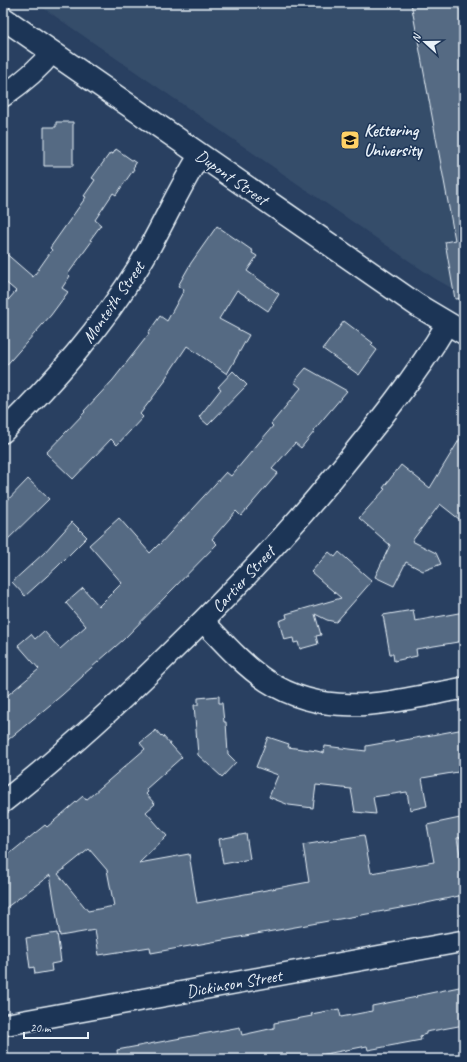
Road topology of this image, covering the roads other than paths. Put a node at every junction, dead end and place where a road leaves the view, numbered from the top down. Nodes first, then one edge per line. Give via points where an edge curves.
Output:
1 (3, 18) edge
2 (52, 52) junction
3 (3, 96) edge
4 (200, 155) junction
5 (456, 328) edge
6 (3, 432) edge
7 (203, 621) junction
8 (464, 688) edge
9 (3, 802) edge
10 (464, 941) edge
11 (3, 1025) edge

1 - 2 street, Dupont Street
2 - 3 street via 30,76
2 - 4 street, Dupont Street
4 - 5 street, Dupont Street via 417,305
4 - 6 street, Monteith Street via 184,180 152,244 112,308 63,369
5 - 7 street, Cartier Street via 427,356 299,519
7 - 8 street via 261,677 288,693 308,700 330,705 362,705
7 - 9 street, Cartier Street via 113,708
10 - 11 street, Dickinson Street

